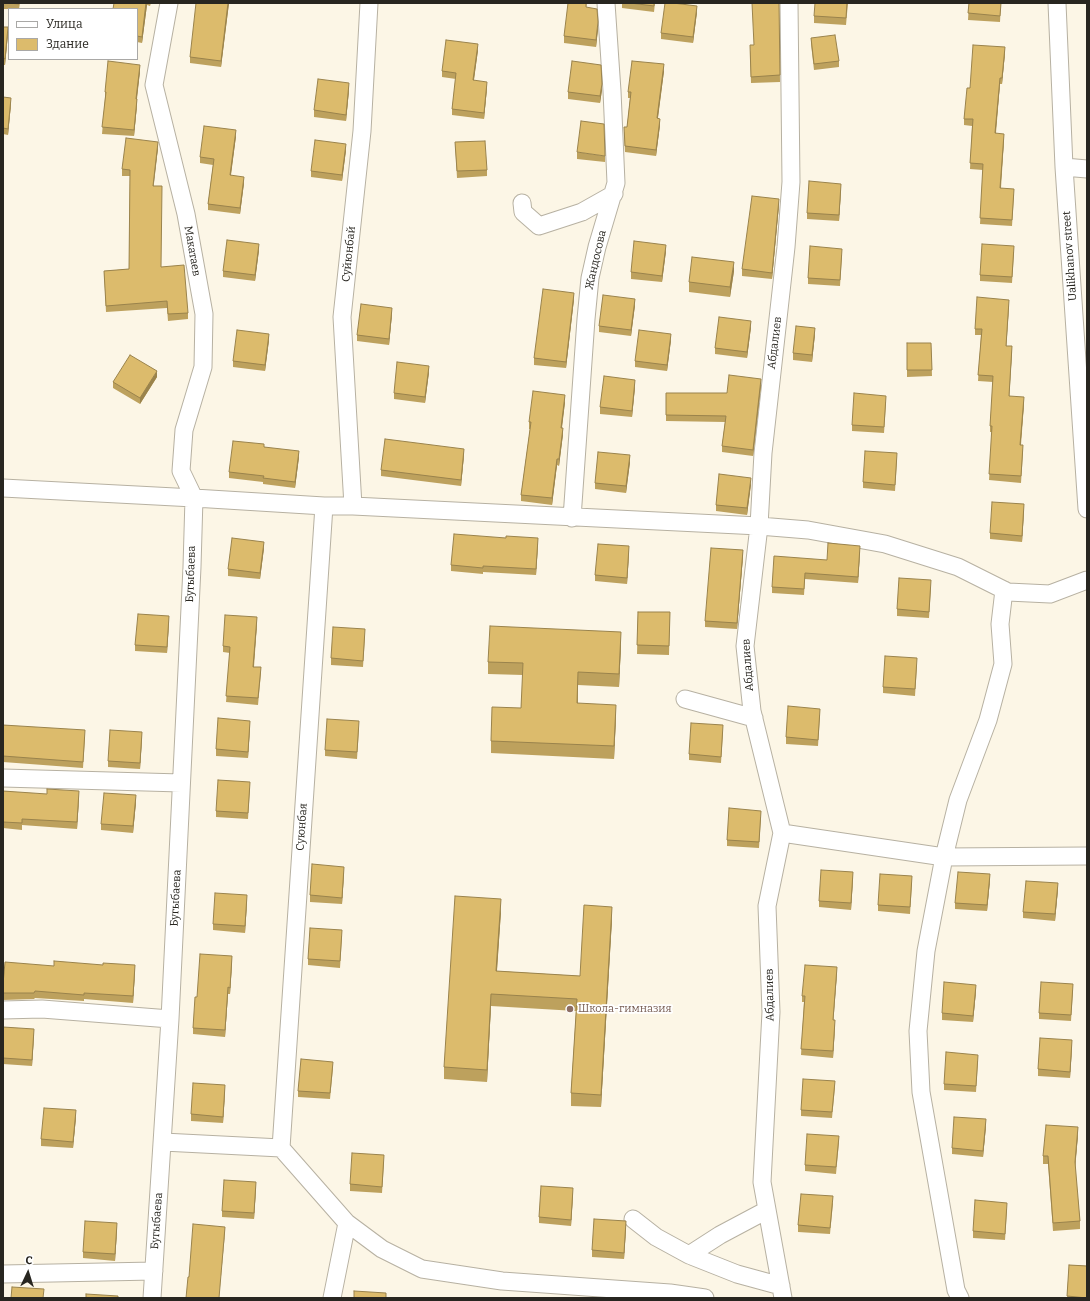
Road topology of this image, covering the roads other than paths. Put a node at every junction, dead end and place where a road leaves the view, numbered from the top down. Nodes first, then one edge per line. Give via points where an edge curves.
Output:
1 (169, 3) edge
2 (369, 3) edge
3 (606, 3) edge
4 (789, 3) edge
5 (1057, 3) edge
6 (1064, 167) junction
7 (1087, 169) edge
8 (614, 194) junction
9 (522, 203) dead end
10 (3, 488) edge
11 (194, 498) junction
12 (324, 506) junction
13 (353, 506) junction
14 (1087, 509) edge
15 (572, 518) junction
16 (759, 526) junction
17 (1087, 580) edge
18 (1004, 590) junction
19 (685, 699) dead end
20 (754, 718) junction
21 (3, 778) edge
22 (181, 783) junction
23 (782, 833) junction
24 (1087, 856) edge
25 (944, 857) junction
26 (3, 1010) edge
27 (170, 1019) junction
28 (163, 1142) junction
29 (281, 1148) junction
30 (767, 1210) junction
31 (632, 1219) dead end
32 (347, 1222) junction
33 (689, 1255) junction
34 (154, 1271) junction
35 (3, 1274) edge
36 (782, 1292) edge
37 (681, 1296) edge
38 (152, 1298) edge
39 (332, 1298) edge
40 (705, 1298) edge
41 (960, 1298) edge

1 - 11 street, Макатаев via 154,84 186,214 204,314 203,367 184,430 181,470
2 - 13 street, Суйюнбай via 362,131 342,317
3 - 8 street, Жандосова via 616,183
4 - 16 street, Абдалиев via 791,182 763,453
5 - 6 street, Ualikhanov street
6 - 7 street
6 - 14 street, Ualikhanov street
8 - 9 street via 582,212 539,226 523,212
8 - 15 street, Жандосова via 590,278
10 - 11 street
11 - 12 street
11 - 22 street, Бугыбаева
12 - 13 street
12 - 29 street, Суюнбая
13 - 15 street
15 - 16 street
16 - 18 street via 808,530 885,544 958,567
16 - 20 street, Абдалиев via 745,646
17 - 18 street via 1050,594
18 - 25 street via 1000,624 1003,664 988,720 958,800
19 - 20 street
20 - 23 street, Абдалиев
21 - 22 street
22 - 27 street, Бугыбаева
23 - 25 street
23 - 30 street, Абдалиев via 767,906 771,1012 762,1182
24 - 25 street
25 - 41 street via 926,951 918,1031 921,1092 956,1290
26 - 27 street via 42,1009
27 - 28 street, Бугыбаева
28 - 29 street
28 - 34 street, Бугыбаева
29 - 32 street
30 - 33 street
30 - 36 street, Абдалиев
31 - 33 street via 656,1237
32 - 37 street via 382,1249 422,1269 502,1281
32 - 39 street
33 - 36 street
34 - 35 street
34 - 38 street, Бугыбаева
37 - 40 street

